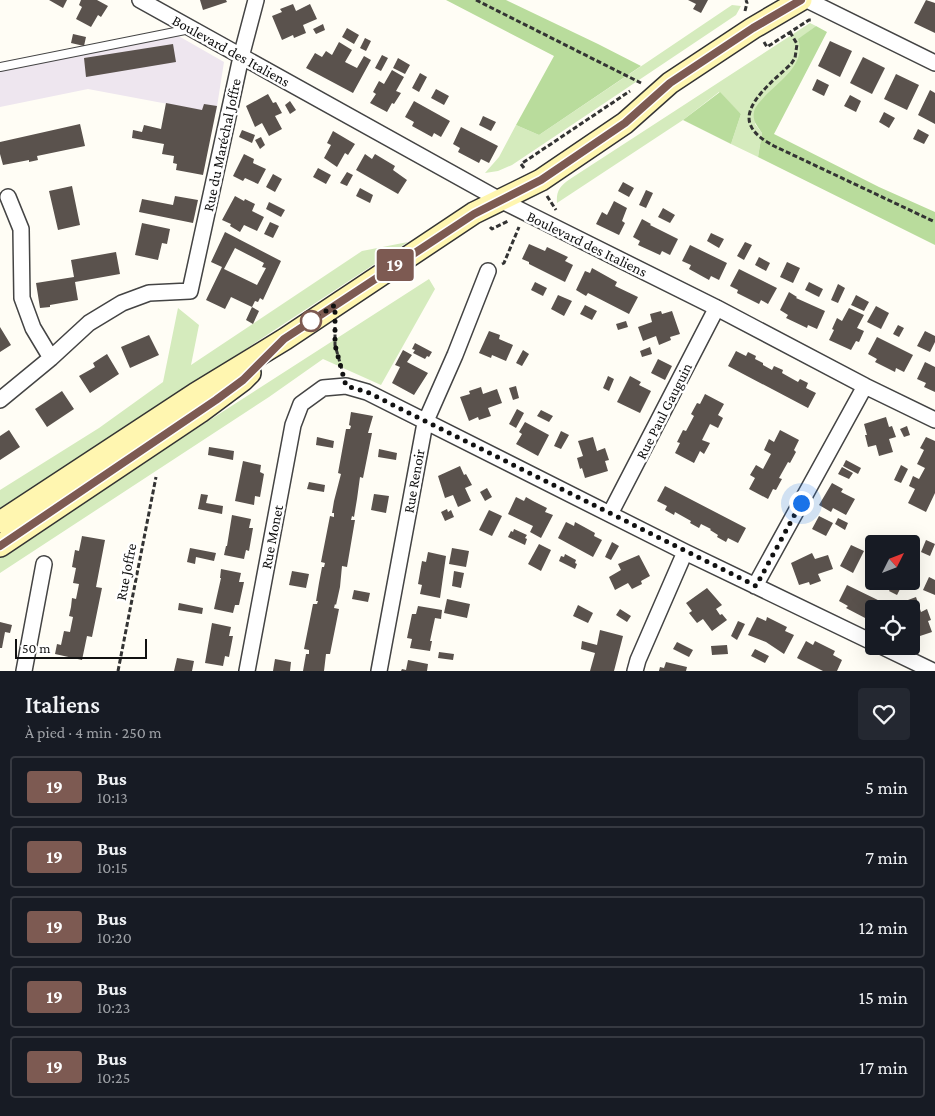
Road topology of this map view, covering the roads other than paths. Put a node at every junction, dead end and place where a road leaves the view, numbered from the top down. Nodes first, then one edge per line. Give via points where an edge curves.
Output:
1 (140, 0) edge
2 (256, 0) edge
3 (801, 0) edge
4 (808, 0) edge
5 (192, 29) junction
6 (241, 57) junction
7 (935, 63) edge
8 (0, 67) edge
9 (8, 197) dead end
10 (500, 200) junction
11 (488, 271) road end
12 (715, 307) junction
13 (284, 339) junction
14 (50, 358) junction
15 (865, 386) junction
16 (0, 400) edge
17 (935, 420) edge
18 (425, 422) junction
19 (610, 514) junction
20 (0, 522) edge
21 (0, 546) edge
22 (685, 552) junction
23 (44, 564) dead end
24 (756, 586) junction
25 (865, 639) edge
26 (900, 655) edge
27 (24, 671) edge
28 (247, 671) edge
29 (379, 671) edge
30 (635, 671) edge
31 (933, 671) edge

1 - 5 street, Boulevard des Italiens
2 - 6 street, Rue du Maréchal Joffre
3 - 10 main road via 670,83 625,123 548,174
4 - 7 street
5 - 6 street, Boulevard des Italiens
5 - 8 lane
6 - 10 street, Boulevard des Italiens
6 - 14 street, Rue du Maréchal Joffre via 190,291 148,293 122,303 89,323
9 - 14 street via 21,229 22,298 33,328
10 - 12 street, Boulevard des Italiens
10 - 13 main road
11 - 18 street, Rue Renoir via 456,355
12 - 15 street, Boulevard des Italiens
12 - 19 street, Rue Paul Gauguin
13 - 20 main road
13 - 21 main road via 243,380 216,400
14 - 16 street
15 - 17 street, Boulevard des Italiens
15 - 24 street
18 - 19 street
18 - 28 street, Rue Monet via 367,392 346,386 323,388 301,404 293,425
18 - 29 street, Rue Renoir
19 - 22 street
22 - 24 street
22 - 30 street
23 - 27 street
24 - 25 street
26 - 31 street

